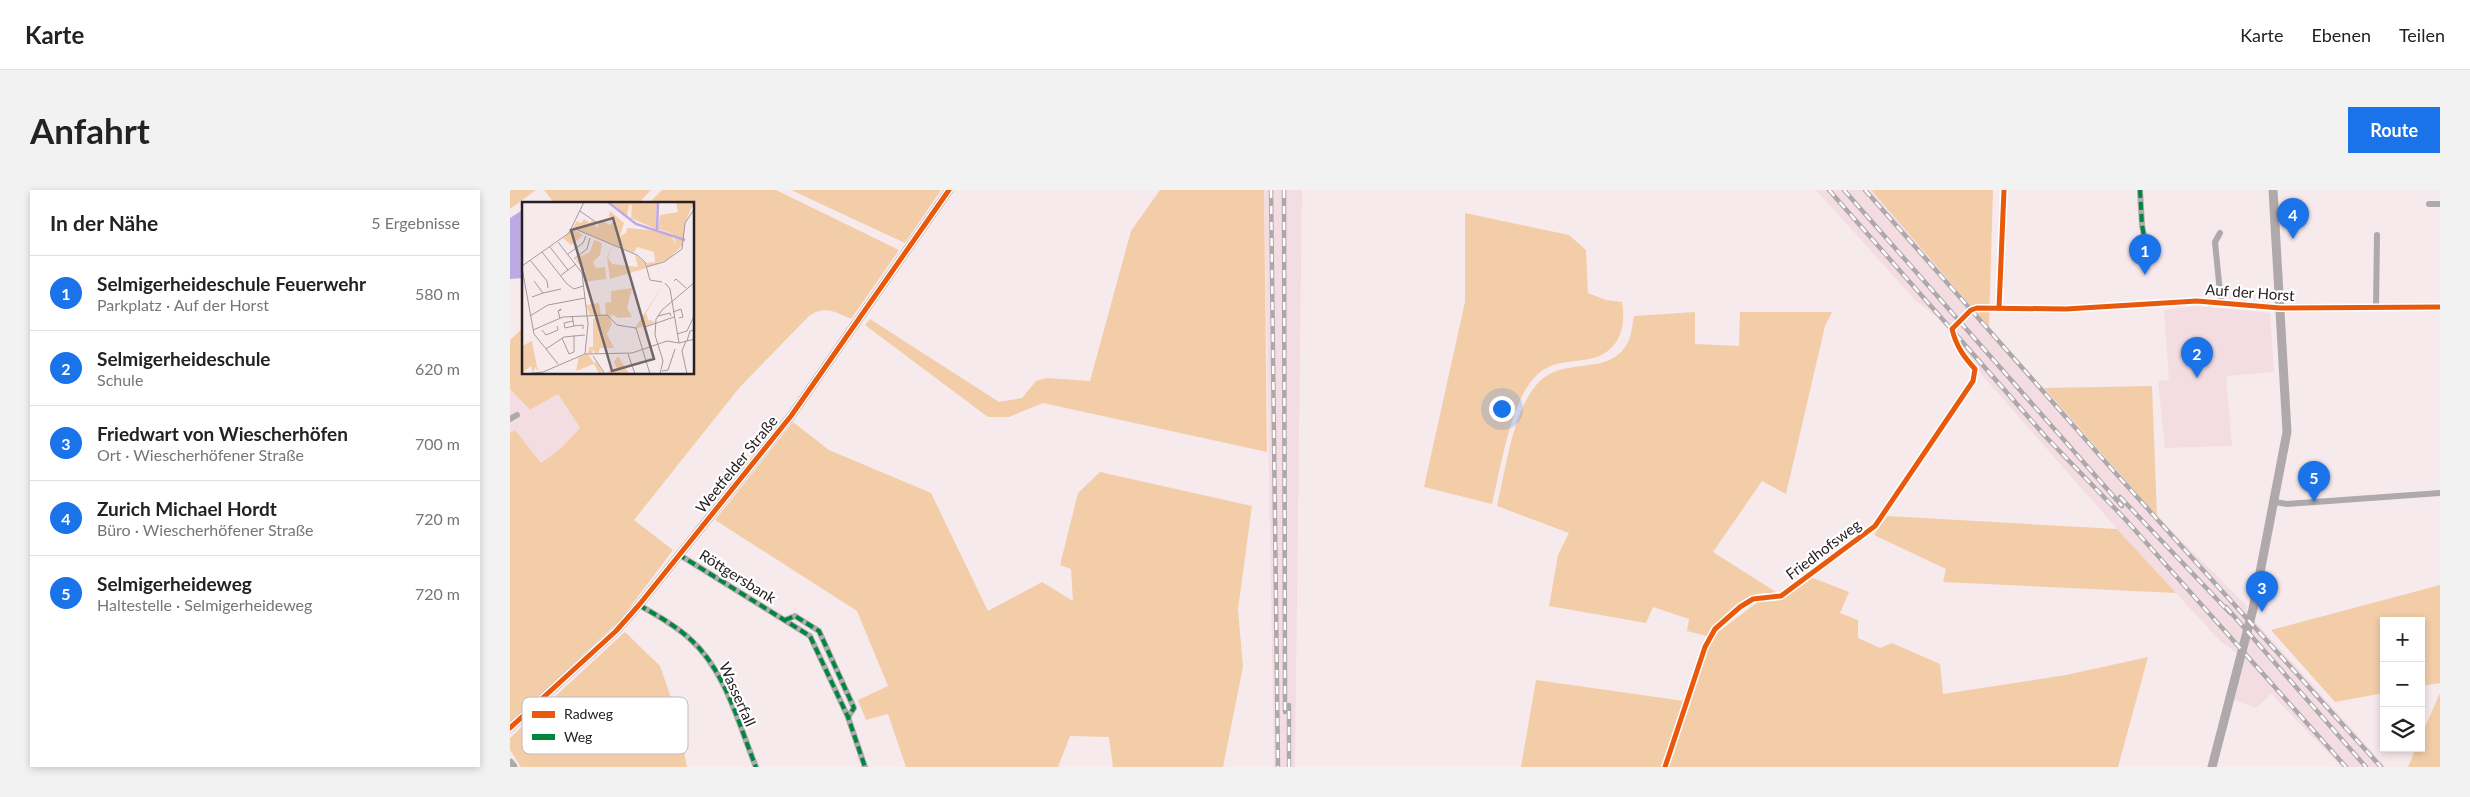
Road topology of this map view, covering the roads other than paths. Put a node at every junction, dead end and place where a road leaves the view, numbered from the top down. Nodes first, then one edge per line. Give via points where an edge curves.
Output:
1 (949, 190) edge
2 (2140, 190) edge
3 (2273, 190) edge
4 (2429, 204) dead end
5 (2440, 204) edge
6 (2220, 233) dead end
7 (2377, 235) dead end
8 (2145, 241) dead end
9 (2221, 304) junction
10 (1999, 308) joint
11 (2280, 308) junction
12 (2376, 308) junction
13 (2440, 308) edge
14 (517, 415) dead end
15 (510, 418) edge
16 (2440, 493) edge
17 (2274, 502) junction
18 (678, 554) junction
19 (639, 605) junction
20 (785, 620) junction
21 (829, 652) junction
22 (820, 656) junction
23 (833, 660) junction
24 (823, 664) junction
25 (838, 672) junction
26 (829, 675) junction
27 (544, 697) edge
28 (522, 717) edge
29 (848, 717) junction
30 (510, 728) edge
31 (510, 763) edge
32 (513, 767) edge
33 (756, 767) edge
34 (865, 767) edge
35 (1665, 767) edge
36 (2212, 767) edge

1 - 18 street, Weetfelder Straße via 791,416
2 - 8 street
3 - 11 street
4 - 5 street
6 - 9 street via 2215,242
7 - 12 street
9 - 10 street, Auf der Horst via 2197,301 2066,309
9 - 11 street, Auf der Horst
10 - 35 street, Friedhofsweg via 1971,310 1952,329 1976,376 1874,526 1781,596 1753,599 1715,629 1705,647
11 - 12 street, Auf der Horst
11 - 17 street via 2287,432
12 - 13 street, Auf der Horst
14 - 15 street
16 - 17 street via 2287,504
17 - 36 street via 2253,609
18 - 19 street, Weetfelder Straße
18 - 20 street, Röttgersbank
19 - 27 street, Weetfelder Straße via 616,631
19 - 33 street, Wasserfall via 690,638 712,665 724,686
20 - 21 street, Röttgersbank via 795,616 819,631
20 - 22 street, Röttgersbank via 810,636
21 - 22 street
21 - 23 street, Röttgersbank
22 - 24 street, Röttgersbank
23 - 24 street
23 - 25 street, Röttgersbank
24 - 26 street, Röttgersbank
25 - 26 street
25 - 29 street, Röttgersbank via 854,708
26 - 29 street, Röttgersbank
28 - 30 street, Weetfelder Straße
29 - 34 street, Röttgersbank
31 - 32 street

